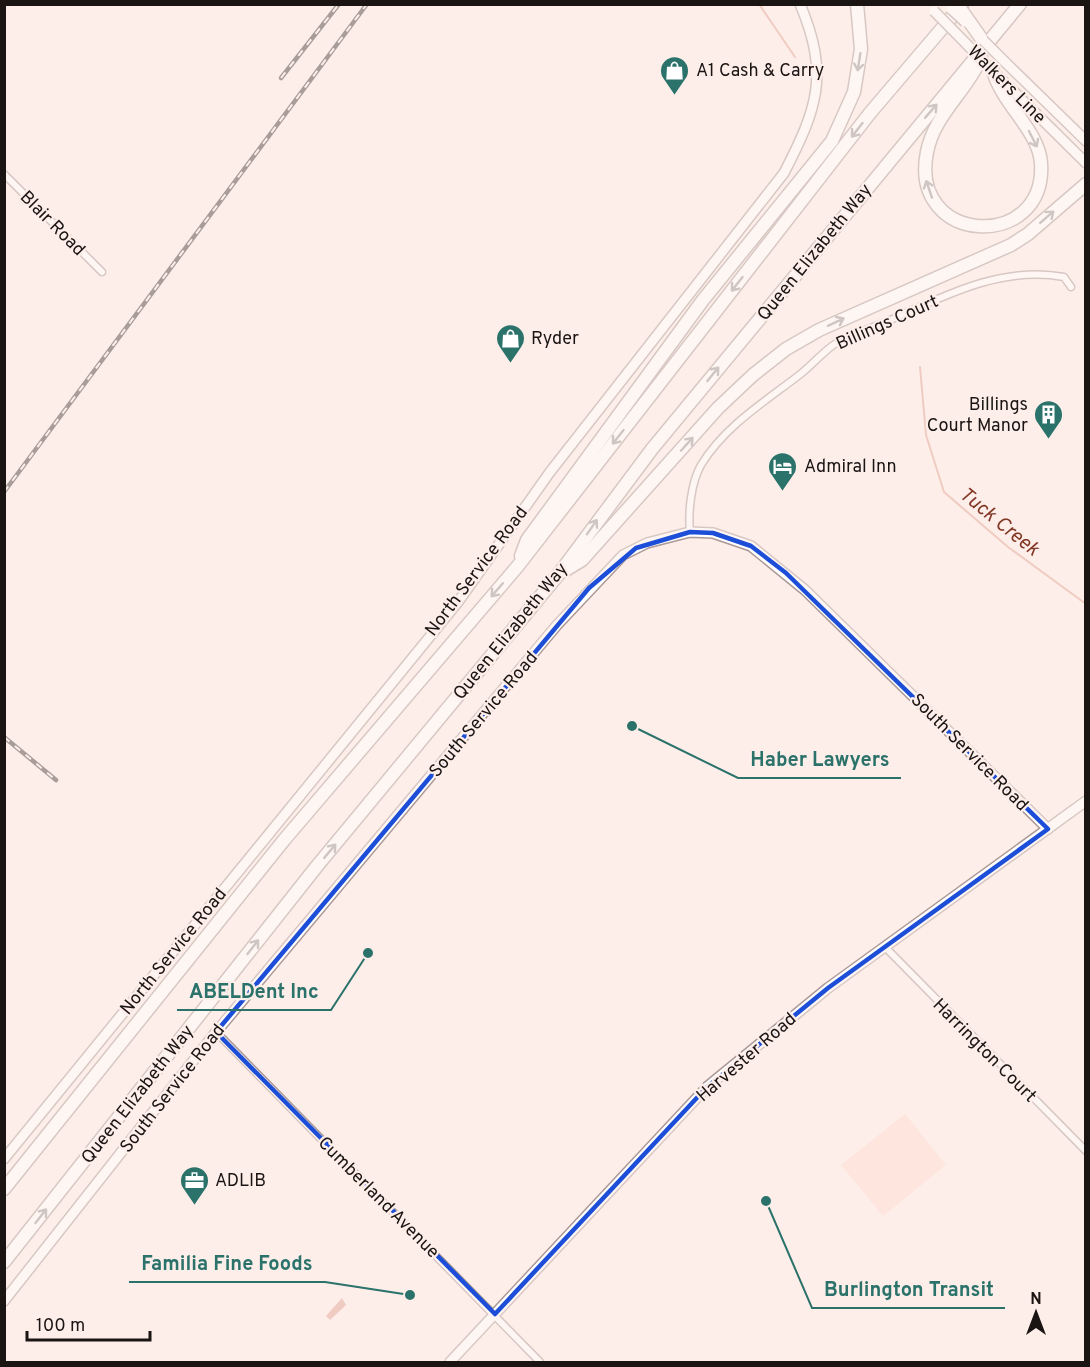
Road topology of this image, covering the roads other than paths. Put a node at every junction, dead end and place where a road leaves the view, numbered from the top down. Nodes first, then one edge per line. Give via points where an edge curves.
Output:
1 (800, 4) edge
2 (857, 4) edge
3 (1020, 4) edge
4 (956, 5) edge
5 (931, 8) edge
6 (984, 43) junction
7 (993, 71) junction
8 (1086, 141) edge
9 (1086, 163) edge
10 (4, 174) edge
11 (1086, 184) edge
12 (102, 272) dead end
13 (1071, 287) dead end
14 (690, 532) junction
15 (517, 567) junction
16 (558, 575) junction
17 (1086, 801) edge
18 (1048, 829) junction
19 (886, 948) junction
20 (216, 1032) junction
21 (1086, 1151) edge
22 (4, 1159) edge
23 (4, 1189) edge
24 (4, 1262) edge
25 (4, 1301) edge
26 (495, 1314) junction
27 (450, 1362) edge
28 (540, 1362) edge

1 - 22 street, North Service Road via 812,31 819,71 806,131 784,174 550,472 458,602
2 -> 15 highway via 861,49 854,92 832,141 703,300 526,540
3 - 6 highway, Queen Elizabeth Way
4 - 6 highway, bridge
4 -> 15 highway, Queen Elizabeth Way
5 - 7 street, Walkers Line, bridge
7 -> 6 highway via 998,89 1031,134 1041,161 1041,174 1028,206 1006,223 985,229 960,223 939,208 928,190 925,166 935,126 974,74
6 - 8 street, Walkers Line, bridge
16 -> 6 highway, Queen Elizabeth Way via 652,449
7 - 9 street, Walkers Line
10 - 12 street, Blair Road
16 -> 11 highway via 582,560 718,408 786,349 819,330 1011,245
13 - 14 street, Billings Court via 1064,277 1046,273 992,280 833,345 756,405 701,466 691,498
14 - 18 street, South Service Road via 713,533 751,546 786,573
14 - 20 street, South Service Road via 623,555 589,588
15 -> 23 highway, Queen Elizabeth Way via 284,840
24 -> 16 highway, Queen Elizabeth Way via 311,874
17 - 18 street, Harvester Road
18 - 19 street, Harvester Road
19 - 21 street, Harrington Court
19 - 26 street, Harvester Road via 828,988 707,1087
20 - 25 street, South Service Road
20 - 26 street, Cumberland Avenue
26 - 27 street, Harvester Road
26 - 28 street, Cumberland Avenue

